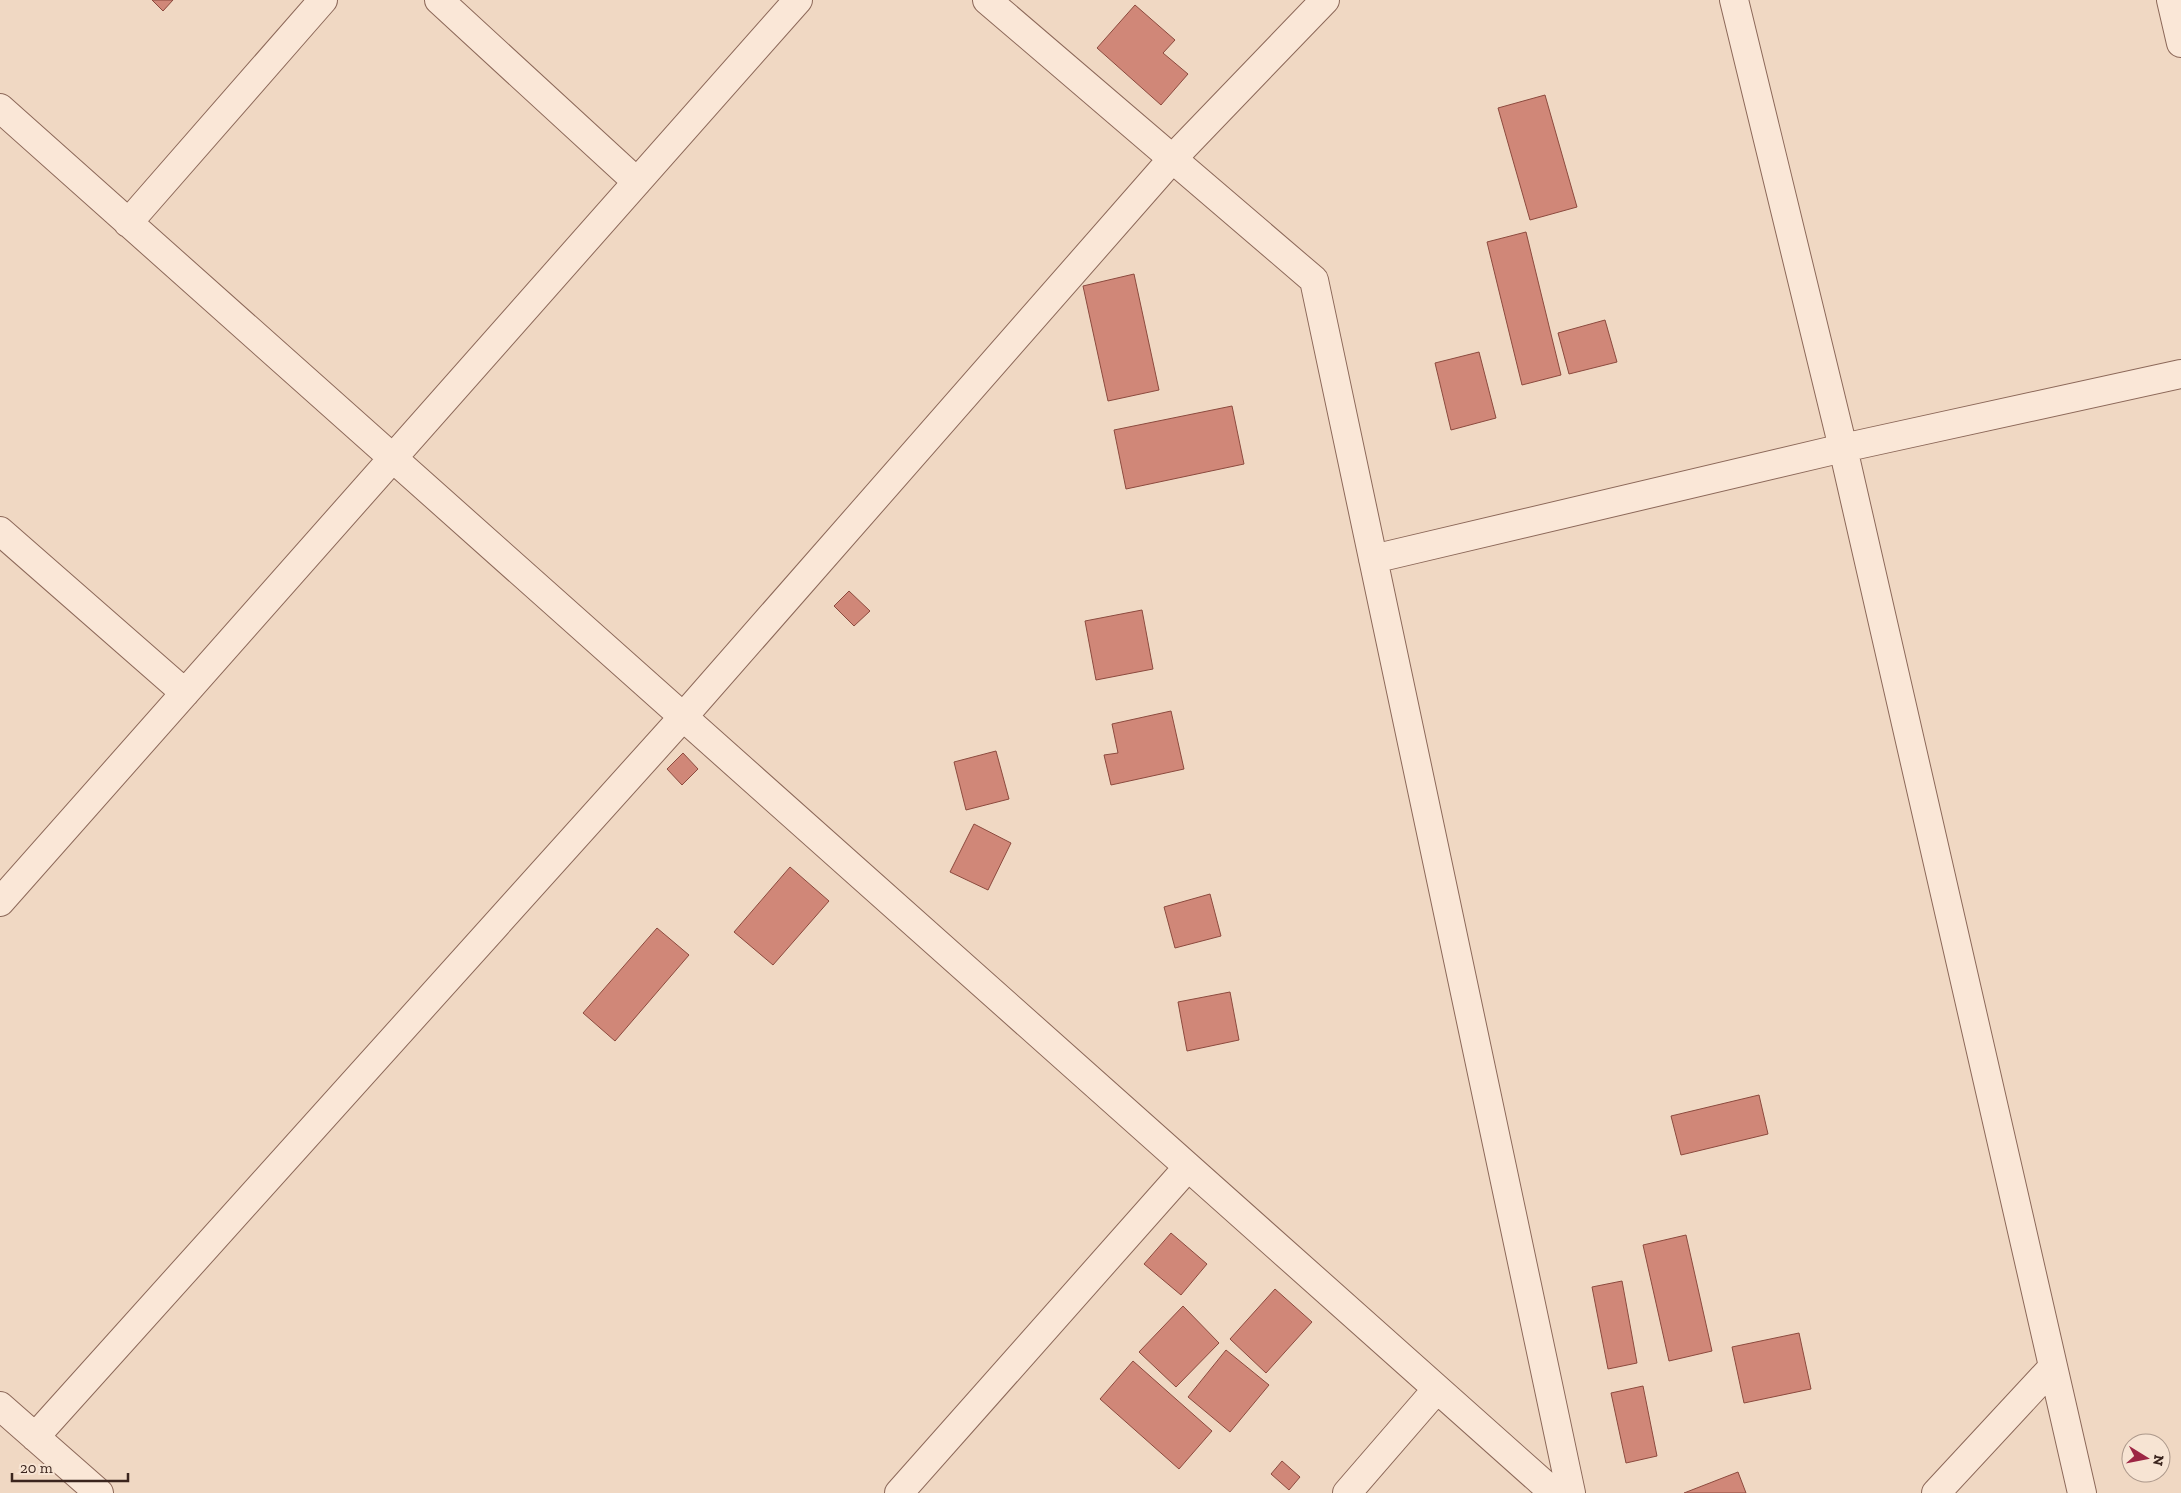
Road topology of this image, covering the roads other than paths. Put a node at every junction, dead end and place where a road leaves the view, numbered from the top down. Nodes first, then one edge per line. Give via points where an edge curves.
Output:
1 (323, 0) edge
2 (439, 0) edge
3 (798, 0) edge
4 (987, 0) edge
5 (1325, 0) edge
6 (1734, 0) edge
7 (2171, 0) edge
8 (2181, 43) edge
9 (0, 108) edge
10 (1174, 158) junction
11 (637, 182) junction
12 (128, 223) junction
13 (2181, 374) edge
14 (1843, 448) junction
15 (392, 459) junction
16 (0, 531) edge
17 (1373, 559) junction
18 (185, 693) junction
19 (683, 718) junction
20 (0, 902) edge
21 (1188, 1167) junction
22 (2052, 1368) junction
23 (1438, 1389) junction
24 (0, 1406) edge
25 (35, 1437) junction
26 (99, 1493) edge
27 (899, 1493) edge
28 (1347, 1493) edge
29 (1554, 1493) edge
30 (1571, 1493) edge
31 (1936, 1493) edge
32 (2082, 1493) edge

1 - 12 street
2 - 11 street
3 - 11 street
4 - 10 street
5 - 10 street
6 - 14 street
7 - 8 street
9 - 12 street
10 - 17 street via 1314,280
10 - 19 street
11 - 15 street
12 - 15 street
13 - 14 street
14 - 17 street
14 - 22 street
15 - 18 street
15 - 19 street
16 - 18 street
17 - 30 street
18 - 20 street
19 - 21 street
19 - 25 street
21 - 23 street
21 - 27 street
22 - 31 street
22 - 32 street
23 - 28 street
23 - 29 street
24 - 25 street
25 - 26 street

